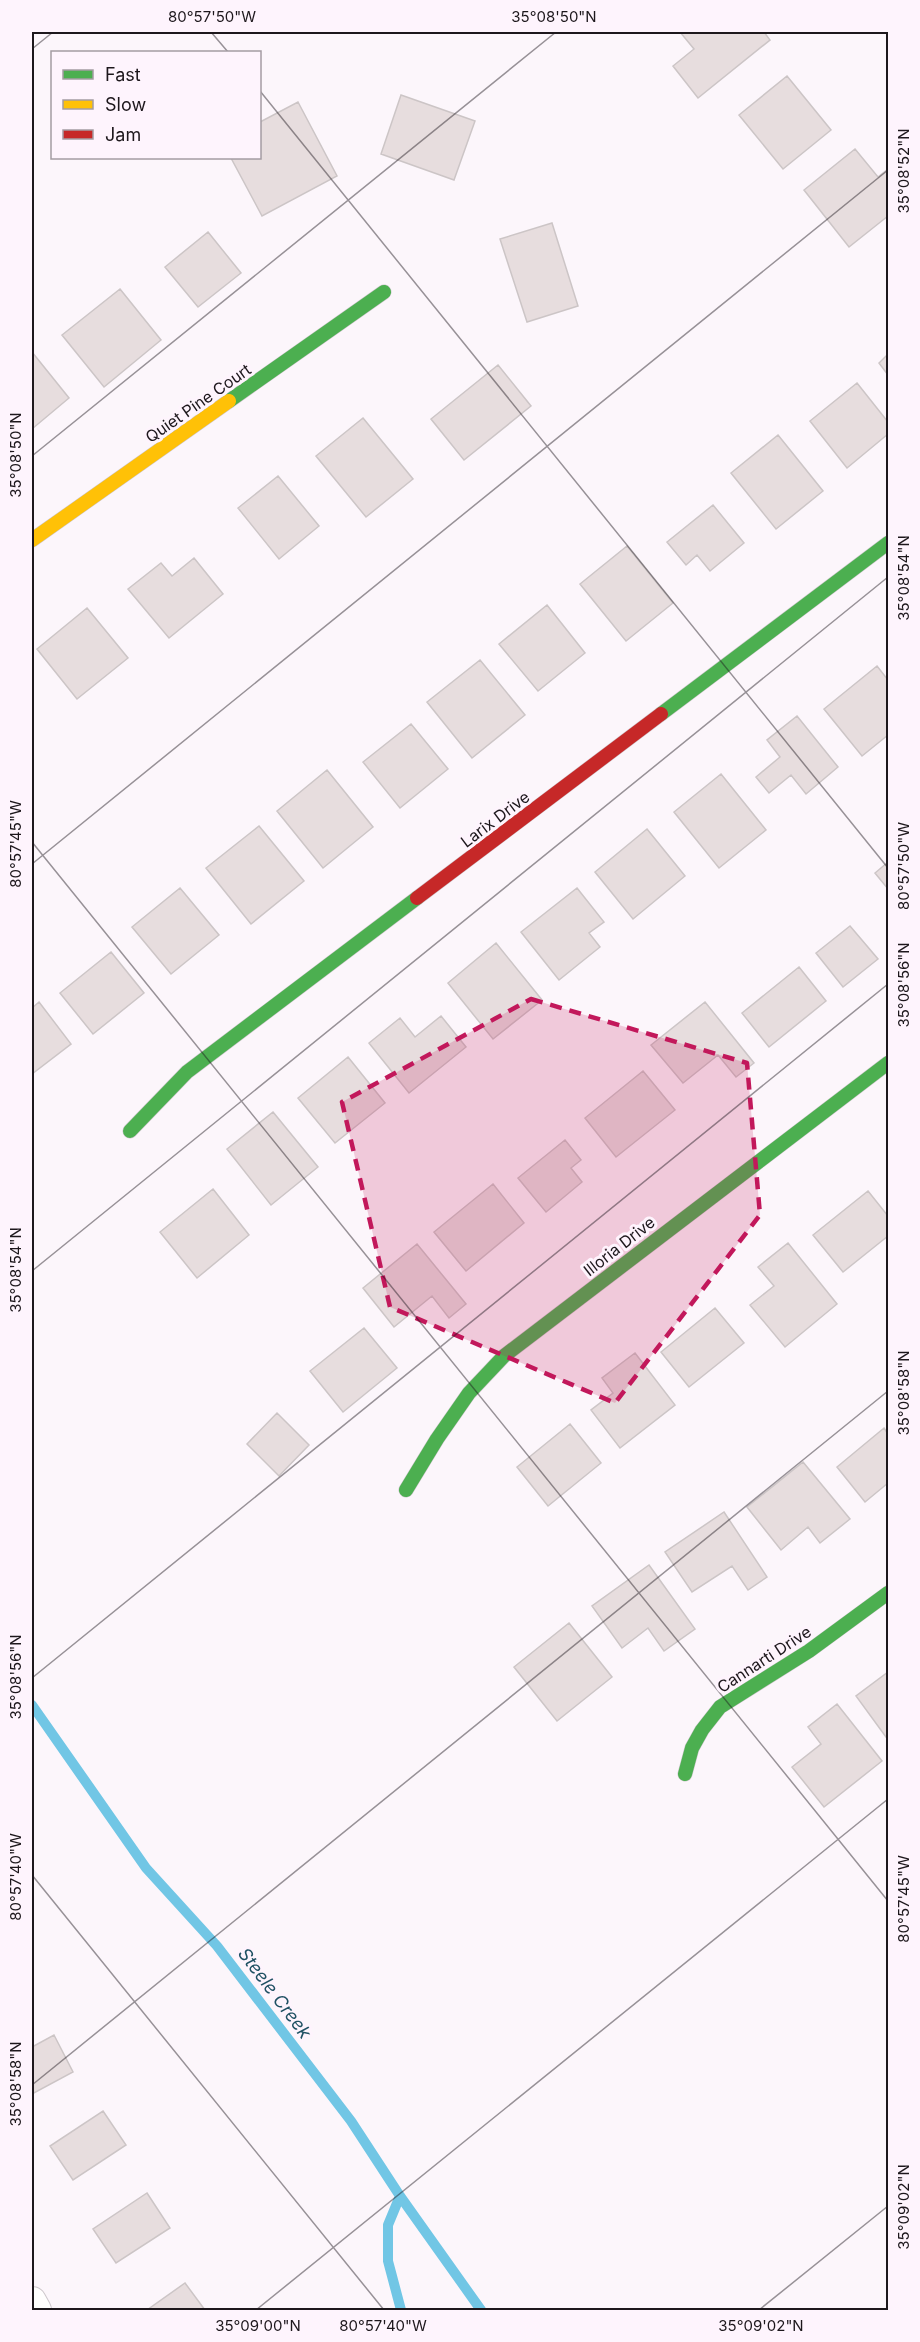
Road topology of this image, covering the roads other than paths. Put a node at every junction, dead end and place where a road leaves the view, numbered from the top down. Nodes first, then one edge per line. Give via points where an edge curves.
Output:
1 (384, 292) dead end
2 (32, 540) edge
3 (888, 543) edge
4 (888, 1063) edge
5 (130, 1131) dead end
6 (406, 1490) dead end
7 (888, 1593) edge
8 (685, 1774) dead end
9 (32, 2301) edge
10 (37, 2310) edge

1 - 2 street, Quiet Pine Court
3 - 5 street, Larix Drive via 187,1072
4 - 6 street, Illoria Drive via 504,1356 469,1393
7 - 8 street, Cannarti Drive via 809,1651 720,1707 692,1748
9 - 10 street

